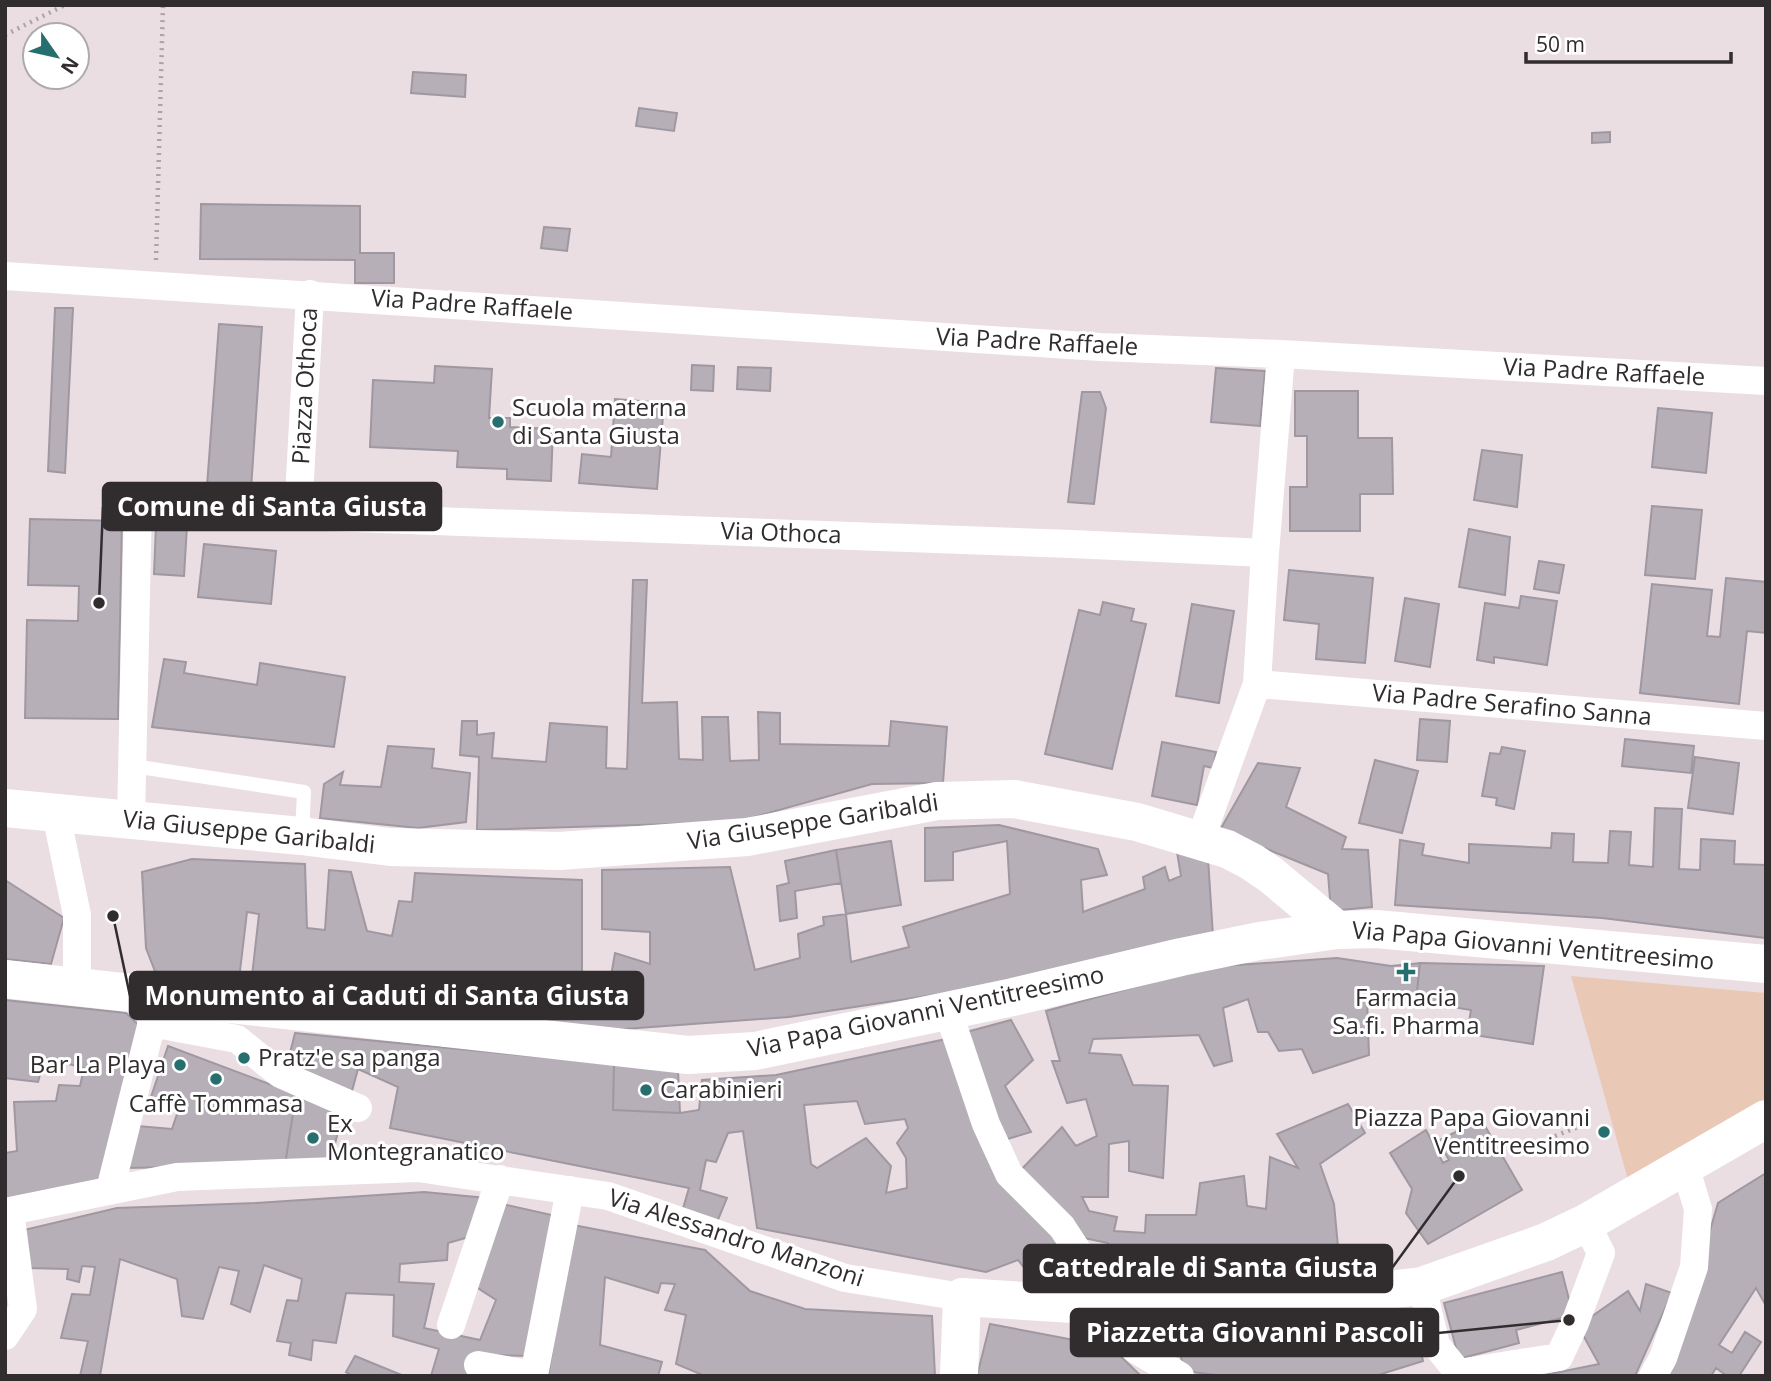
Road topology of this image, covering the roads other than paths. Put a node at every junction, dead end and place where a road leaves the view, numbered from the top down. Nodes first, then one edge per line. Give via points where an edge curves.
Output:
1 (5, 276) edge
2 (310, 294) junction
3 (1280, 354) junction
4 (1766, 381) edge
5 (298, 516) junction
6 (1265, 553) junction
7 (1257, 684) junction
8 (1766, 726) edge
9 (133, 766) junction
10 (5, 808) edge
11 (56, 814) junction
12 (131, 819) junction
13 (302, 836) junction
14 (1200, 840) junction
15 (1271, 875) junction
16 (1337, 930) junction
17 (1259, 942) junction
18 (1766, 964) edge
19 (5, 979) edge
20 (77, 987) junction
21 (155, 1010) junction
22 (948, 1010) junction
23 (358, 1108) dead end
24 (1766, 1119) edge
25 (1685, 1166) junction
26 (499, 1179) junction
27 (110, 1190) junction
28 (570, 1190) junction
29 (8, 1211) edge
30 (1586, 1223) junction
31 (1422, 1286) junction
32 (962, 1297) junction
33 (1120, 1307) junction
34 (451, 1325) dead end
35 (5, 1336) edge
36 (478, 1364) dead end
37 (1460, 1374) edge
38 (959, 1376) edge
39 (1180, 1376) edge
40 (1653, 1376) edge

1 - 2 street, Piazza Othoca
2 - 3 street, Via Padre Raffaele via 1100,347
2 - 5 street, Piazza Othoca
3 - 4 street, Via Padre Raffaele
3 - 6 street
5 - 6 street, Via Othoca
5 - 9 street via 138,503
6 - 7 street
7 - 8 street, Via Padre Serafino Sanna
7 - 14 street
9 - 12 street
9 - 13 lane via 304,792
10 - 11 main road, Via Giuseppe Garibaldi
11 - 12 main road, Via Giuseppe Garibaldi
11 - 20 street via 77,915
12 - 13 main road, Via Giuseppe Garibaldi
13 - 14 main road, Via Giuseppe Garibaldi via 390,847 559,852 747,836 937,801 1014,799 1137,822
14 - 15 main road, Via Giuseppe Garibaldi via 1227,849
15 - 16 main road, Via Giuseppe Garibaldi
15 - 17 main road via 1277,897 1274,917
16 - 17 main road, Via Papa Giovanni Ventitreesimo
16 - 18 main road, Via Papa Giovanni Ventitreesimo via 1376,929
17 - 22 main road, Via Papa Giovanni Ventitreesimo
19 - 20 main road, Via Papa Giovanni Ventitreesimo
20 - 21 main road, Via Papa Giovanni Ventitreesimo
21 - 22 main road, Via Papa Giovanni Ventitreesimo via 688,1055 755,1051
21 - 23 street via 237,1039 280,1074
21 - 27 street
22 - 33 street via 986,1124 1009,1174 1062,1227
24 - 25 main road, Via Alessandro Manzoni
25 - 30 main road, Via Alessandro Manzoni
25 - 40 street via 1698,1209 1694,1267
26 - 27 street, Via Alessandro Manzoni via 418,1168 177,1177
26 - 28 street, Via Alessandro Manzoni
26 - 34 street
27 - 29 street, Via Alessandro Manzoni
28 - 32 street, Via Alessandro Manzoni via 608,1196 845,1278
28 - 36 street via 534,1375
29 - 35 street via 23,1308
30 - 31 main road, Via Alessandro Manzoni
30 - 37 street via 1601,1253 1559,1357
31 - 33 main road, Via Alessandro Manzoni via 1286,1302
31 - 37 street via 1436,1345
32 - 33 main road, Via Alessandro Manzoni
32 - 38 main road
33 - 39 street via 1135,1349

